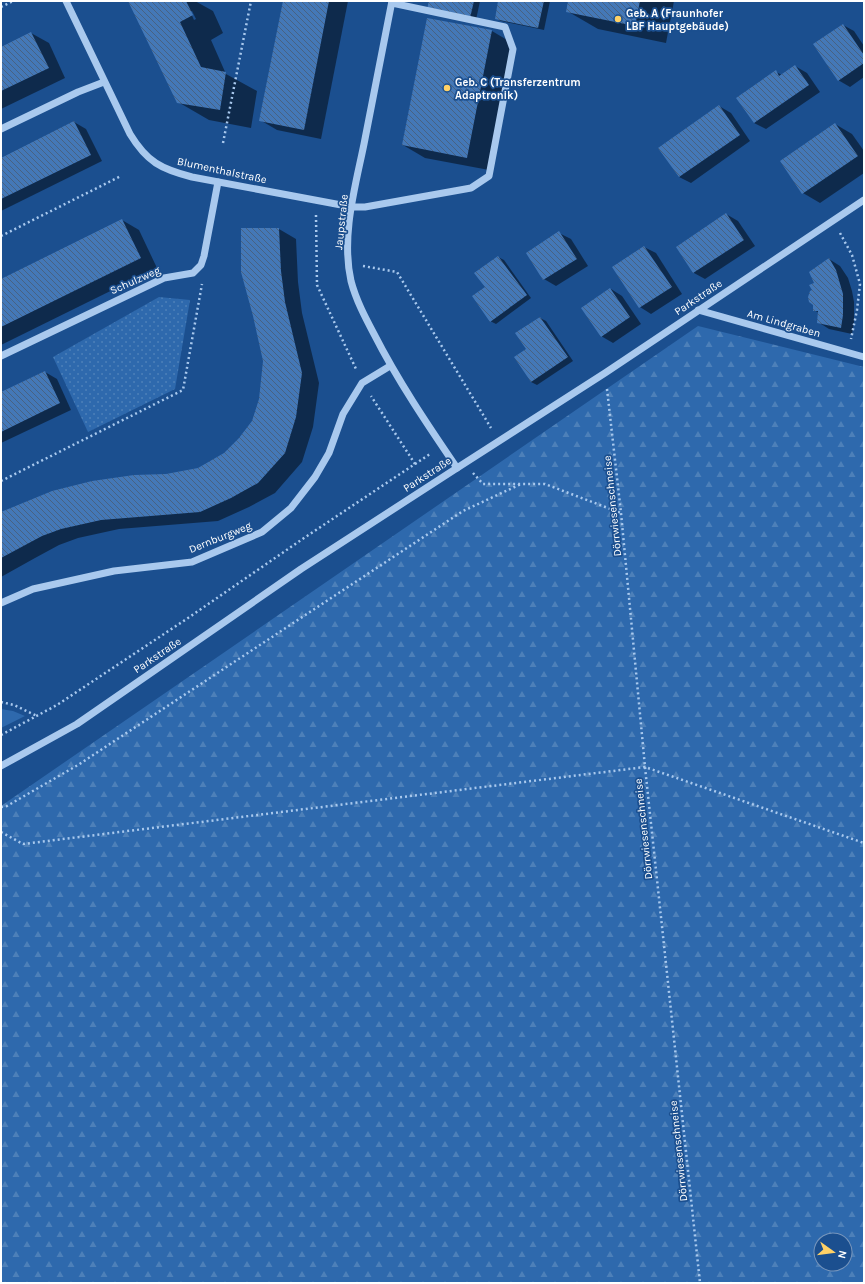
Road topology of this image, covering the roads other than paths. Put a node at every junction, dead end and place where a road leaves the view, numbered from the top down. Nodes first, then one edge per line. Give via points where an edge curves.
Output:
1 (66, 1) edge
2 (392, 2) edge
3 (104, 82) junction
4 (1, 129) edge
5 (218, 182) junction
6 (864, 200) edge
7 (352, 207) junction
8 (698, 310) junction
9 (1, 356) edge
10 (864, 356) edge
11 (390, 366) junction
12 (457, 468) junction
13 (1, 603) edge
14 (1, 766) edge

1 - 3 street, Blumenthalstraße
2 - 7 street, Jaupstraße
2 - 7 street, Blumenthalstraße via 505,26 513,49 489,176 471,188 365,207
3 - 4 street
3 - 5 street, Blumenthalstraße via 138,148 148,158 161,167 177,173
5 - 7 street, Blumenthalstraße
5 - 9 street, Schulzweg via 204,256 194,273 164,278
6 - 8 street, Parkstraße
7 - 11 street, Jaupstraße via 348,242 351,282
8 - 10 street, Am Lindgraben
8 - 12 street, Parkstraße
11 - 12 street, Jaupstraße
11 - 13 street, Dernburgweg via 362,383 343,414 329,453 315,477 291,508 262,532 192,562 114,571 33,589
12 - 14 street, Parkstraße via 301,570 76,724

